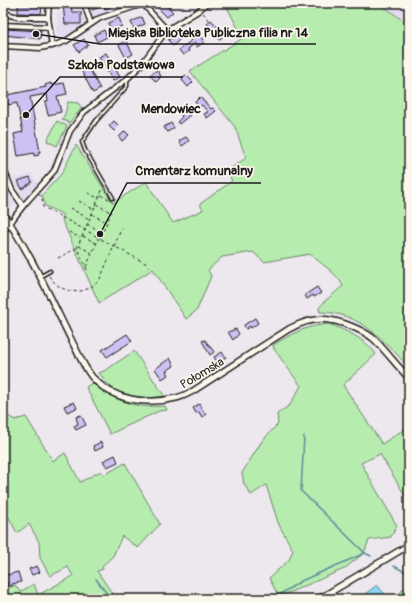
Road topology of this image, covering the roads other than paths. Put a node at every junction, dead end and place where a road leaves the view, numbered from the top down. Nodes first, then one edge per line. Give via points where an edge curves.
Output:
1 (49, 3) edge
2 (84, 3) edge
3 (207, 3) edge
4 (145, 4) edge
5 (3, 13) edge
6 (48, 17) junction
7 (3, 24) edge
8 (92, 24) junction
9 (49, 27) junction
10 (167, 30) junction
11 (3, 46) edge
12 (52, 46) junction
13 (127, 80) junction
14 (3, 167) edge
15 (113, 198) dead end
16 (23, 206) junction
17 (3, 213) edge
18 (10, 223) junction
19 (3, 232) edge
20 (50, 271) dead end
21 (40, 277) junction
22 (409, 378) edge
23 (409, 544) edge
24 (319, 599) edge

1 - 6 street
2 - 8 street
3 - 10 street
4 - 8 street via 100,18
4 - 10 street
5 - 6 street
6 - 9 street
7 - 9 street
8 - 12 street via 66,41
9 - 12 street
10 - 13 street
11 - 12 street
13 - 15 lane via 127,86 96,121 82,142
13 - 16 street via 84,112 70,131 54,171
14 - 16 street via 12,190
16 - 18 street
17 - 18 street, Połomska
18 - 19 street
18 - 21 street, Połomska
20 - 21 lane
21 - 22 street, Połomska via 92,377 118,396 140,401 178,398 289,329 312,320 324,319 338,321 373,338
23 - 24 main road

